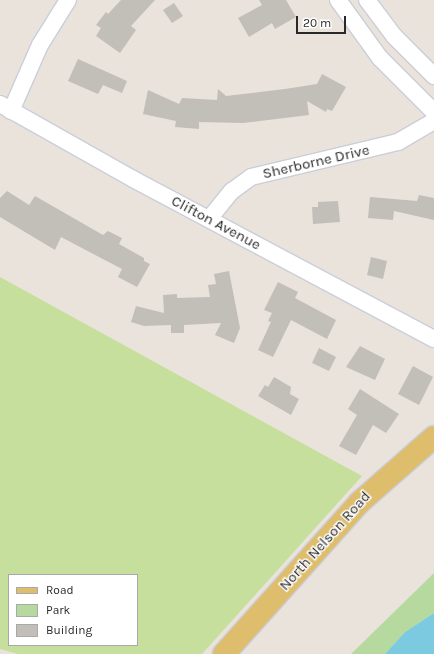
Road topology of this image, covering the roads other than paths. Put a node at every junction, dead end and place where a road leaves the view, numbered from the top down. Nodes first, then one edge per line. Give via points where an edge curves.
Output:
1 (68, 0) edge
2 (338, 0) edge
3 (367, 0) edge
4 (434, 76) edge
5 (6, 108) edge
6 (434, 112) edge
7 (434, 121) edge
8 (208, 219) junction
9 (434, 338) edge
10 (434, 437) edge
11 (224, 654) edge

1 - 5 street
2 - 6 street via 380,58
3 - 4 street via 394,36
5 - 8 street, Clifton Avenue
7 - 8 street, Sherborne Drive via 398,142 252,177 232,191
8 - 9 street, Clifton Avenue
10 - 11 main road, North Nelson Road via 360,502

